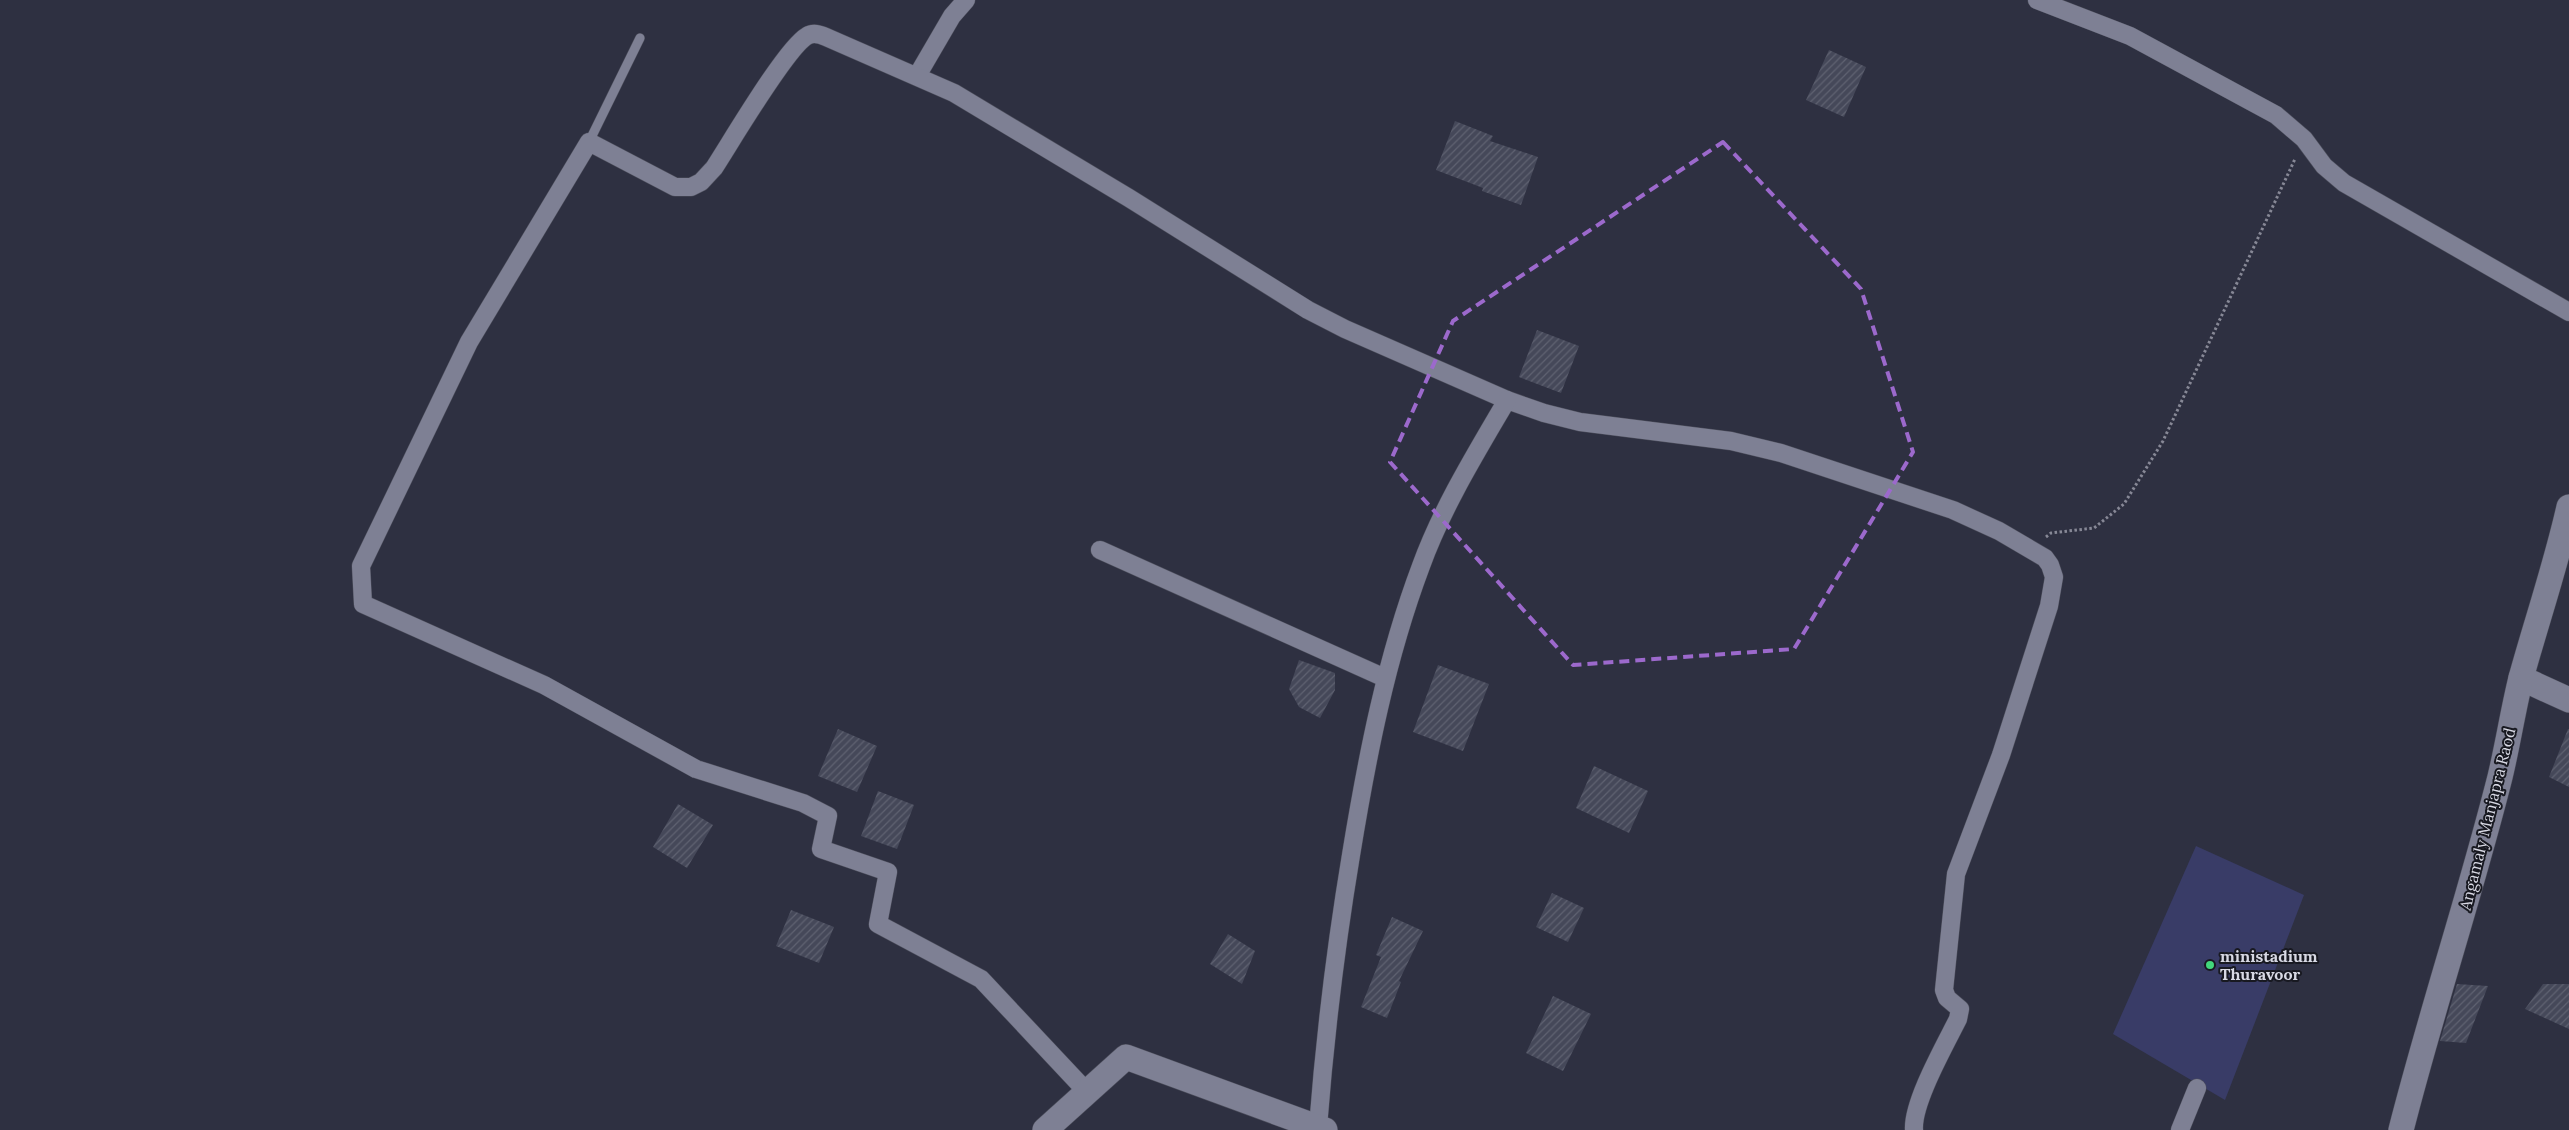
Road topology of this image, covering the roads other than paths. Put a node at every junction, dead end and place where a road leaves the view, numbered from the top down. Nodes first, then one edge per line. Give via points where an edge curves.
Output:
1 (966, 0) edge
2 (2037, 0) edge
3 (640, 38) dead end
4 (917, 76) junction
5 (589, 142) junction
6 (2569, 312) edge
7 (1507, 400) junction
8 (2569, 507) edge
9 (1100, 550) dead end
10 (1386, 678) junction
11 (2521, 678) junction
12 (2569, 700) edge
13 (2197, 1088) dead end
14 (1088, 1092) junction
15 (1321, 1129) edge
16 (1045, 1130) edge
17 (1914, 1130) edge
18 (2180, 1130) edge
19 (2401, 1130) edge

1 - 4 street via 952,16
2 - 6 street via 2153,47 2276,115 2304,139 2324,166 2351,188
3 - 5 lane
4 - 5 street via 818,34 808,35 788,57 714,168 691,188 675,187
4 - 7 street via 954,93 1308,310
5 - 14 street via 469,342 361,566 363,604 544,685 696,769 803,803 828,816 821,849 888,872 878,924 981,979
7 - 10 street via 1470,464 1421,566
7 - 17 street via 1563,418 1731,441 1809,461 1953,510 1999,531 2050,564 2054,577 2041,634 2001,755 1956,874 1944,990 1947,998 1960,1009 1913,1120
8 - 11 main road, Angamaly Manjapra Raod
9 - 10 street
10 - 15 street via 1365,768 1343,903 1324,1050
11 - 12 main road
11 - 19 main road, Angamaly Manjapra Raod via 2500,776
13 - 18 street
14 - 15 main road via 1126,1057
14 - 16 main road

